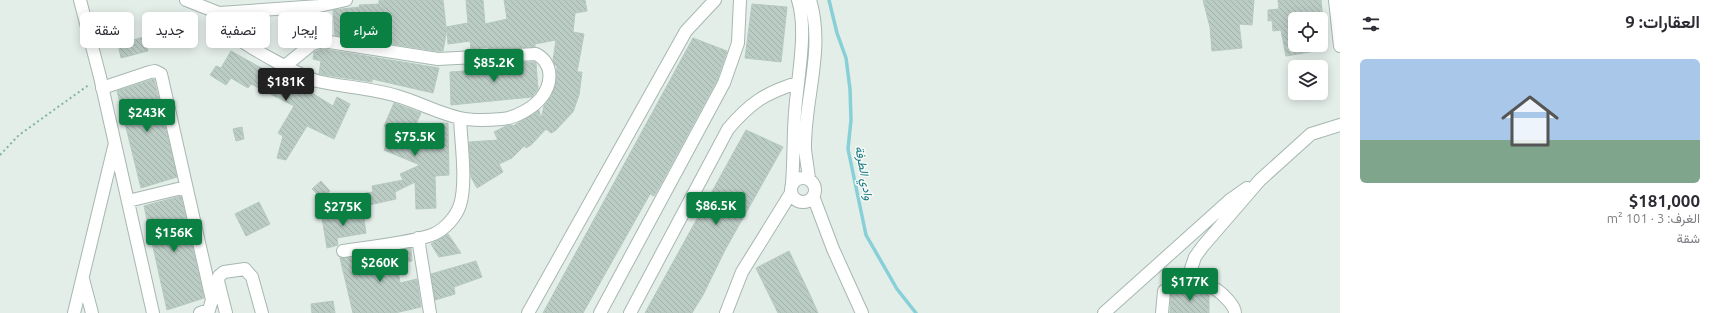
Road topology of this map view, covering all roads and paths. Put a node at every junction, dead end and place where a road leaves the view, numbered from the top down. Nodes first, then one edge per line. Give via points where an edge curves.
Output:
1 (80, 0) edge
2 (186, 0) edge
3 (346, 0) edge
4 (715, 0) edge
5 (740, 0) edge
6 (798, 0) edge
7 (810, 0) edge
8 (1335, 0) edge
9 (216, 12) edge
10 (233, 12) edge
11 (1340, 46) edge
12 (256, 48) edge
13 (285, 66) junction
14 (101, 82) junction
15 (797, 83) junction
16 (460, 118) junction
17 (1340, 125) edge
18 (115, 143) junction
19 (0, 154) edge
20 (809, 179) junction
21 (1260, 180) junction
22 (186, 186) junction
23 (792, 188) junction
24 (813, 196) junction
25 (128, 201) junction
26 (418, 238) junction
27 (343, 251) dead end
28 (1189, 275) junction
29 (83, 278) junction
30 (74, 313) edge
31 (92, 313) edge
32 (153, 313) edge
33 (200, 313) edge
34 (226, 313) edge
35 (262, 313) edge
36 (430, 313) edge
37 (528, 313) edge
38 (600, 313) edge
39 (630, 313) edge
40 (726, 313) edge
41 (862, 313) edge
42 (1104, 313) edge
43 (1162, 313) edge
44 (1236, 313) edge

1 - 14 street
2 - 9 street
3 - 10 street via 319,6
4 - 37 street via 686,31
5 - 38 street via 738,43 724,83
6 - 15 street via 802,30
7 - 20 street via 815,25 814,65 805,148
8 - 11 street
12 - 13 street
13 - 16 street via 316,80 392,94
13 - 16 street via 312,44 323,41 438,59 529,53 543,58 548,64 549,78 542,98 524,110 503,119
14 - 18 street
14 - 19 path via 19,135
14 - 22 street via 155,71 161,74
15 - 23 street
15 - 39 street via 774,90 760,98 728,130
16 - 26 street via 460,204 443,228 434,234
17 - 21 street via 1311,134
18 - 25 street
18 - 29 street
20 - 23 street via 800,178
20 - 24 street via 815,187
21 - 28 street via 1203,246
21 - 42 street via 1230,200
22 - 25 street
22 - 33 street via 212,300 209,310
23 - 24 street via 797,200 801,202 806,202
23 - 40 street via 742,272
24 - 41 street via 833,249
25 - 32 street
26 - 27 street
26 - 36 street
28 - 43 street via 1164,291
28 - 44 street via 1198,283 1217,290 1235,308
29 - 30 street
29 - 31 street
34 - 35 street via 219,276 224,272 245,269 252,277

